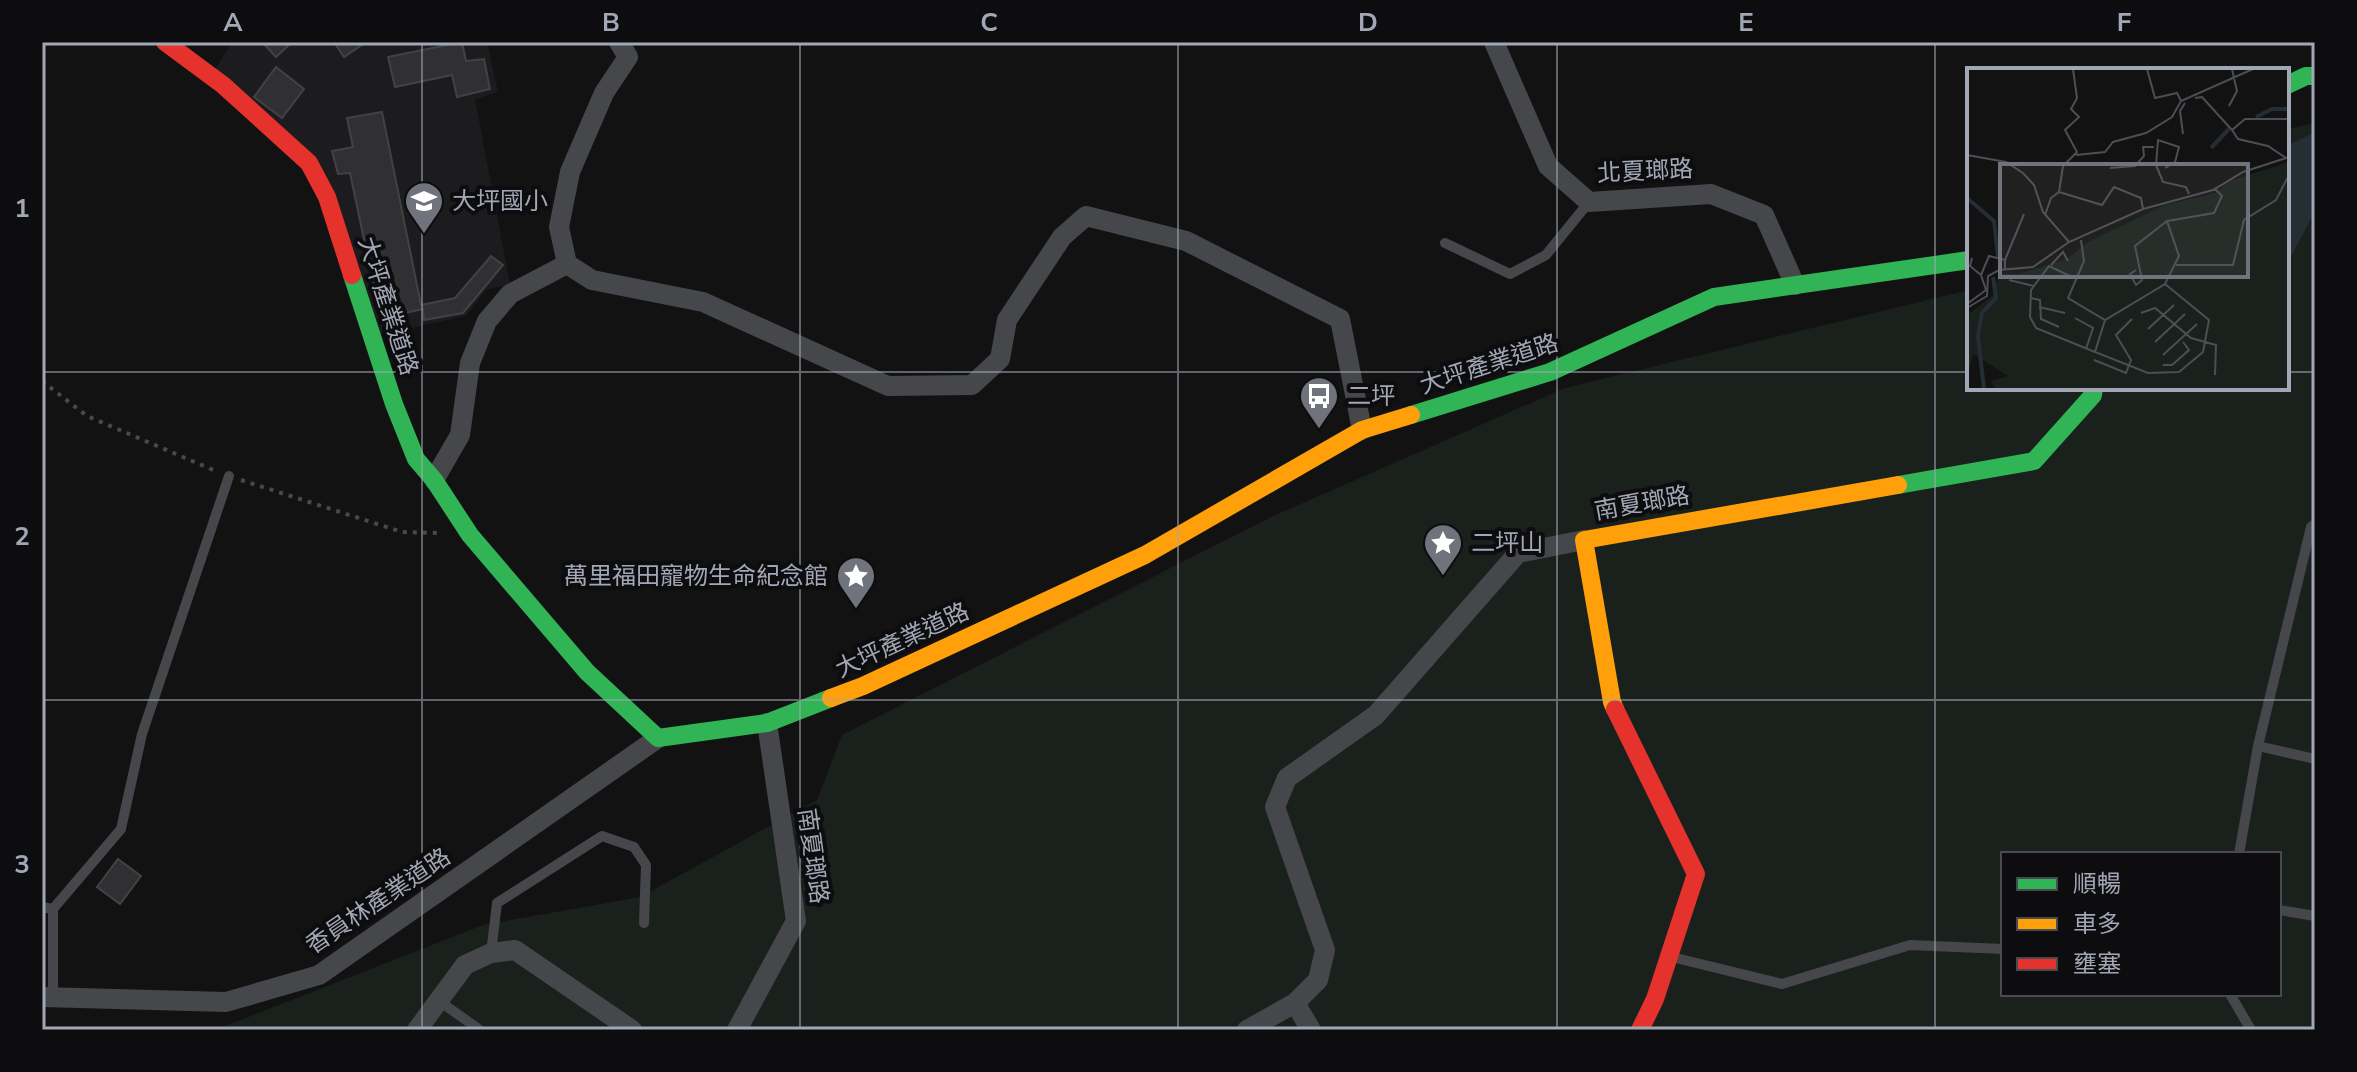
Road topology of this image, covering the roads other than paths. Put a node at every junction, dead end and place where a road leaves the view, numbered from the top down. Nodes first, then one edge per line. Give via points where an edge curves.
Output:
1 (165, 42) edge
2 (619, 42) edge
3 (1494, 42) edge
4 (2315, 76) edge
5 (2289, 84) edge
6 (1589, 202) junction
7 (1445, 243) dead end
8 (1967, 260) edge
9 (567, 264) junction
10 (1795, 285) junction
11 (2094, 390) edge
12 (1362, 430) junction
13 (229, 476) road end
14 (434, 480) junction
15 (2315, 524) edge
16 (1584, 540) junction
17 (767, 723) junction
18 (658, 738) junction
19 (2258, 746) junction
20 (2315, 759) edge
21 (2239, 852) edge
22 (47, 908) edge
23 (2281, 910) edge
24 (2315, 916) edge
25 (644, 923) dead end
26 (2001, 949) edge
27 (491, 953) junction
28 (1670, 957) junction
29 (48, 996) edge
30 (2231, 996) edge
31 (439, 1001) junction
32 (1295, 1003) junction
33 (2245, 1028) edge
34 (417, 1030) edge
35 (480, 1030) edge
36 (632, 1030) edge
37 (737, 1030) edge
38 (1247, 1030) edge
39 (1311, 1030) edge
40 (1640, 1030) edge

1 - 14 street, 大坪產業道路 via 223,85 309,163 327,197 394,404 416,459
2 - 9 street via 628,57 604,93 570,172 559,227
3 - 6 street, 北夏瑯路 via 1548,166
4 - 5 street
6 - 7 lane via 1546,255 1510,274
6 - 10 street, 北夏瑯路 via 1711,194 1764,215
8 - 10 street, 大坪產業道路
9 - 12 street via 592,280 703,302 888,386 972,385 1000,359 1007,320 1062,237 1086,216 1186,241 1340,319
9 - 14 street via 510,294 487,321 470,363 460,435
10 - 12 street, 大坪產業道路 via 1714,297 1550,372
11 - 16 street, 南夏瑯路 via 2034,461
12 - 17 street, 大坪產業道路 via 1145,555 863,686
13 - 22 lane via 142,734 121,829
14 - 18 street, 大坪產業道路 via 470,535 587,672
15 - 19 lane
16 - 28 street, 南夏瑯路 via 1612,702 1696,874
16 - 32 street via 1518,553 1376,715 1287,778 1275,807 1325,950 1318,980
17 - 18 street, 大坪產業道路
17 - 37 street, 南夏瑯路 via 796,921
18 - 29 street, 香員林產業道路 via 319,975 226,1002
19 - 20 lane
19 - 21 lane
22 - 29 lane
23 - 24 lane
25 - 27 lane via 646,865 634,847 602,836 497,903
26 - 28 lane via 1910,945 1782,984
27 - 31 street via 465,965
27 - 36 street via 515,950
28 - 40 street, 南夏瑯路
30 - 33 lane
31 - 34 street
31 - 35 lane
32 - 38 street
32 - 39 street

